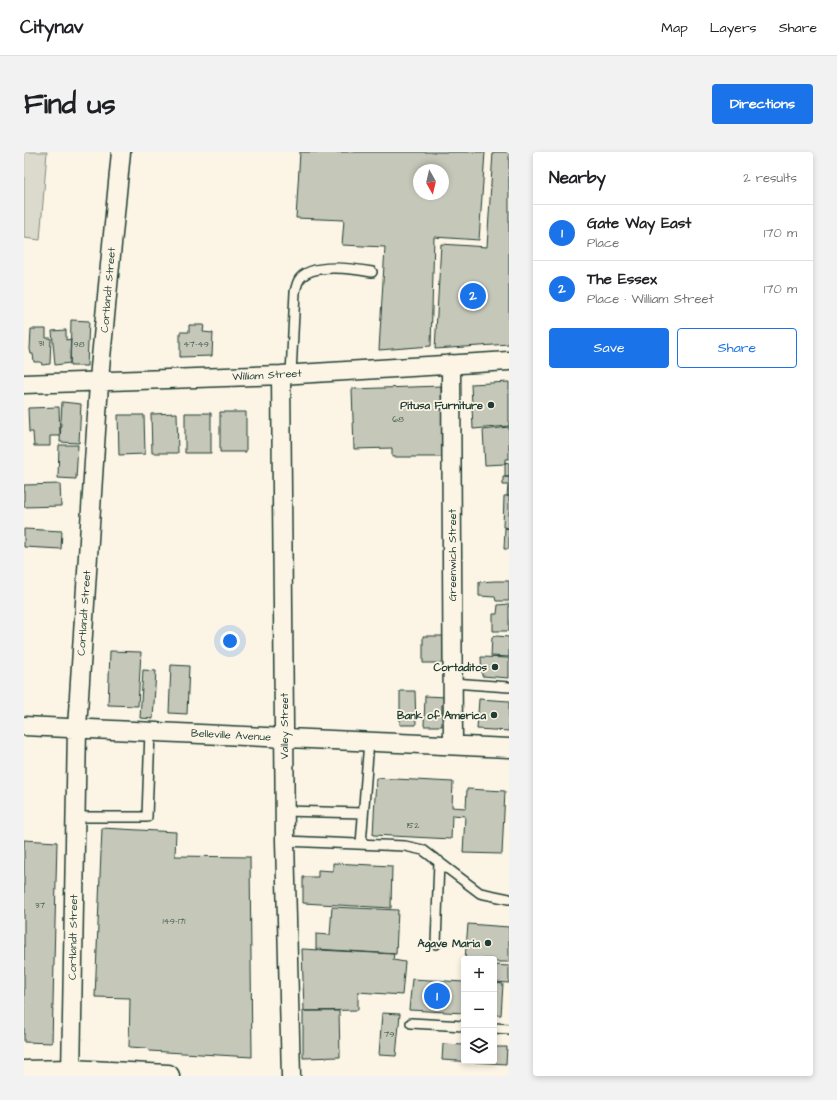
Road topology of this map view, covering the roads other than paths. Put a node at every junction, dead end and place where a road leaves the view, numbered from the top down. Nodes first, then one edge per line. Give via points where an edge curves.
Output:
1 (121, 152) edge
2 (372, 272) dead end
3 (509, 361) edge
4 (451, 364) junction
5 (286, 375) junction
6 (99, 382) junction
7 (24, 384) edge
8 (453, 683) junction
9 (509, 687) edge
10 (24, 726) edge
11 (77, 728) junction
12 (150, 731) junction
13 (285, 738) junction
14 (369, 741) junction
15 (453, 745) junction
16 (509, 748) edge
17 (284, 811) junction
18 (363, 813) junction
19 (76, 817) junction
20 (285, 841) junction
21 (361, 844) junction
22 (439, 861) junction
23 (509, 900) edge
24 (436, 944) dead end
25 (411, 1023) dead end
26 (461, 1026) edge
27 (497, 1028) edge
28 (509, 1029) edge
29 (24, 1072) edge
30 (71, 1074) edge
31 (168, 1076) edge
32 (291, 1076) edge

1 - 6 street, Cortlandt Street
2 - 5 lane via 346,268 323,269 310,272 299,279 295,292
3 - 4 street, William Street
4 - 5 street, William Street
4 - 8 street, Greenwich Street
5 - 6 street, William Street
5 - 13 street, Valley Street
6 - 7 street, William Street
6 - 11 street, Cortlandt Street
8 - 9 lane
8 - 15 street, Greenwich Street
10 - 11 street, Belleville Avenue
11 - 12 street, Belleville Avenue
11 - 19 street, Cortlandt Street
12 - 13 street, Belleville Avenue
12 - 19 lane via 146,817
13 - 14 street, Belleville Avenue
13 - 17 street, Valley Street
14 - 15 street, Belleville Avenue
14 - 18 lane
15 - 16 street, Belleville Avenue
17 - 18 lane
17 - 20 street, Valley Street
18 - 21 lane
19 - 30 street, Cortlandt Street
20 - 21 lane
20 - 32 street, Valley Street
21 - 22 lane via 405,846 423,850
22 - 23 lane via 480,892
22 - 24 lane
25 - 26 lane
27 - 28 lane
29 - 30 main road
30 - 31 main road

